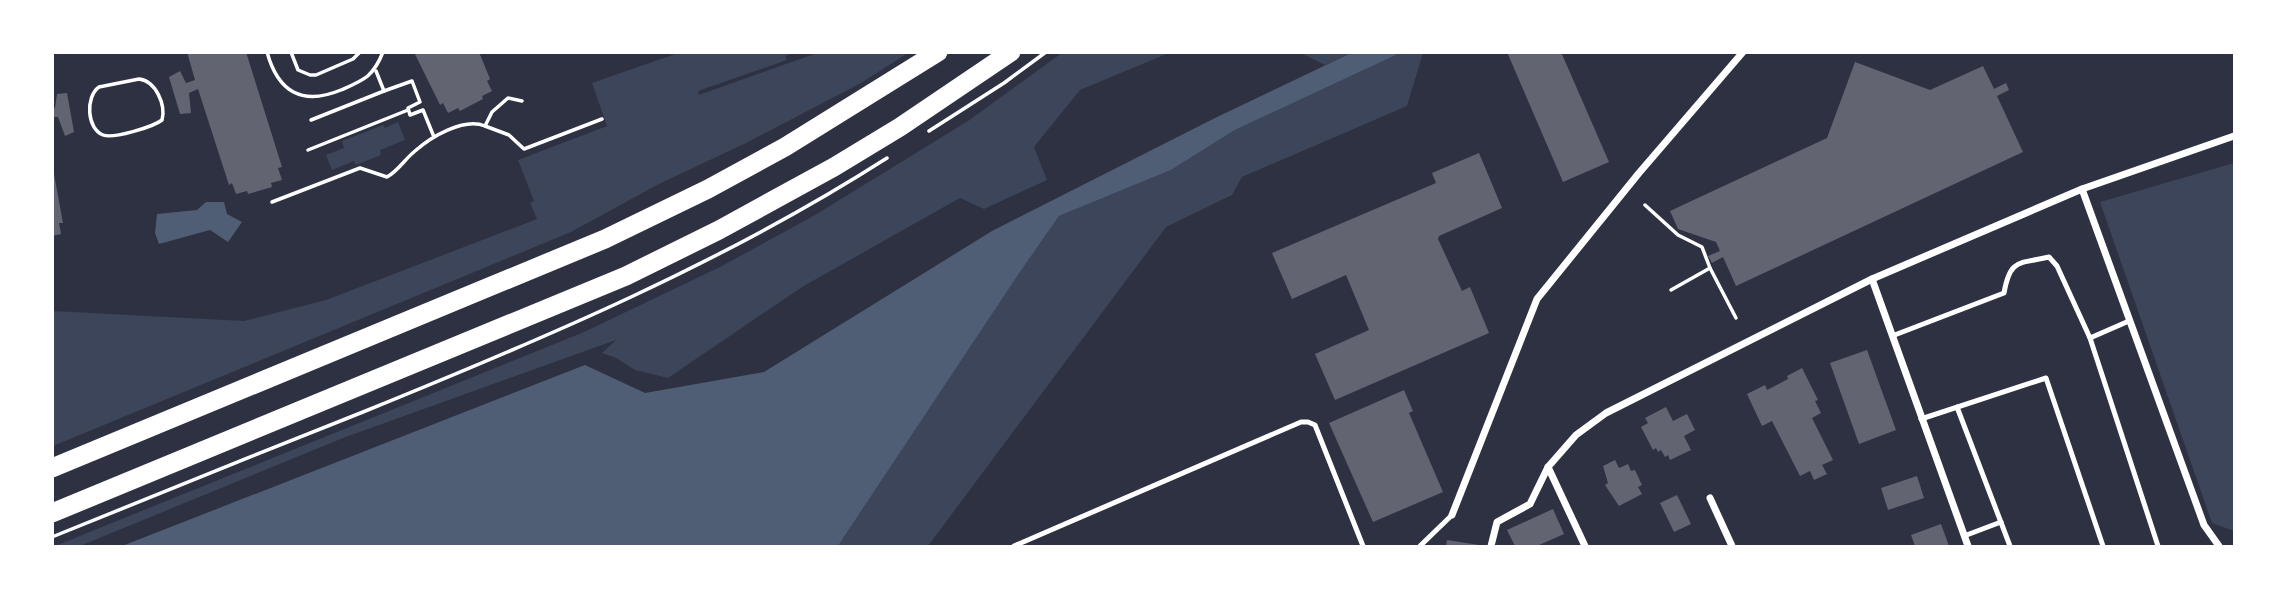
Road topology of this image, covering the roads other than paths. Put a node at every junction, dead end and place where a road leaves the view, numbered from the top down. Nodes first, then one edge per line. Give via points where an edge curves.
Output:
1 (938, 52) edge
2 (1011, 52) edge
3 (1743, 52) edge
4 (2235, 136) edge
5 (2082, 189) junction
6 (1872, 279) junction
7 (2129, 321) junction
8 (1892, 336) junction
9 (2090, 338) junction
10 (1957, 407) junction
11 (1922, 419) junction
12 (1548, 467) junction
13 (52, 468) edge
14 (1710, 498) dead end
15 (52, 513) edge
16 (1451, 514) joint
17 (2001, 522) junction
18 (1964, 536) junction
19 (1491, 546) edge
20 (1014, 547) edge
21 (1363, 547) edge
22 (1420, 547) edge
23 (1585, 547) edge
24 (1732, 547) edge
25 (1968, 547) edge
26 (2010, 547) edge
27 (2103, 547) edge
28 (2158, 547) edge
29 (2219, 547) edge

1 - 13 highway via 785,147 605,239
2 - 15 highway via 834,167 638,270
3 - 16 street via 1537,299
4 - 5 street
5 - 6 street
5 - 7 street
6 - 8 street
6 - 12 street via 1606,413 1576,435
7 - 9 lane
7 - 29 street via 2204,525
8 - 9 lane via 2004,293 2007,273 2014,265 2049,257
8 - 11 street
9 - 28 lane
10 - 11 lane
10 - 17 lane
10 - 27 lane via 2046,379
11 - 18 street
12 - 19 street via 1530,504 1497,523
12 - 23 street
14 - 24 street
16 - 22 lane
17 - 18 lane
17 - 26 lane
18 - 25 street
20 - 21 lane via 1301,422 1315,425

